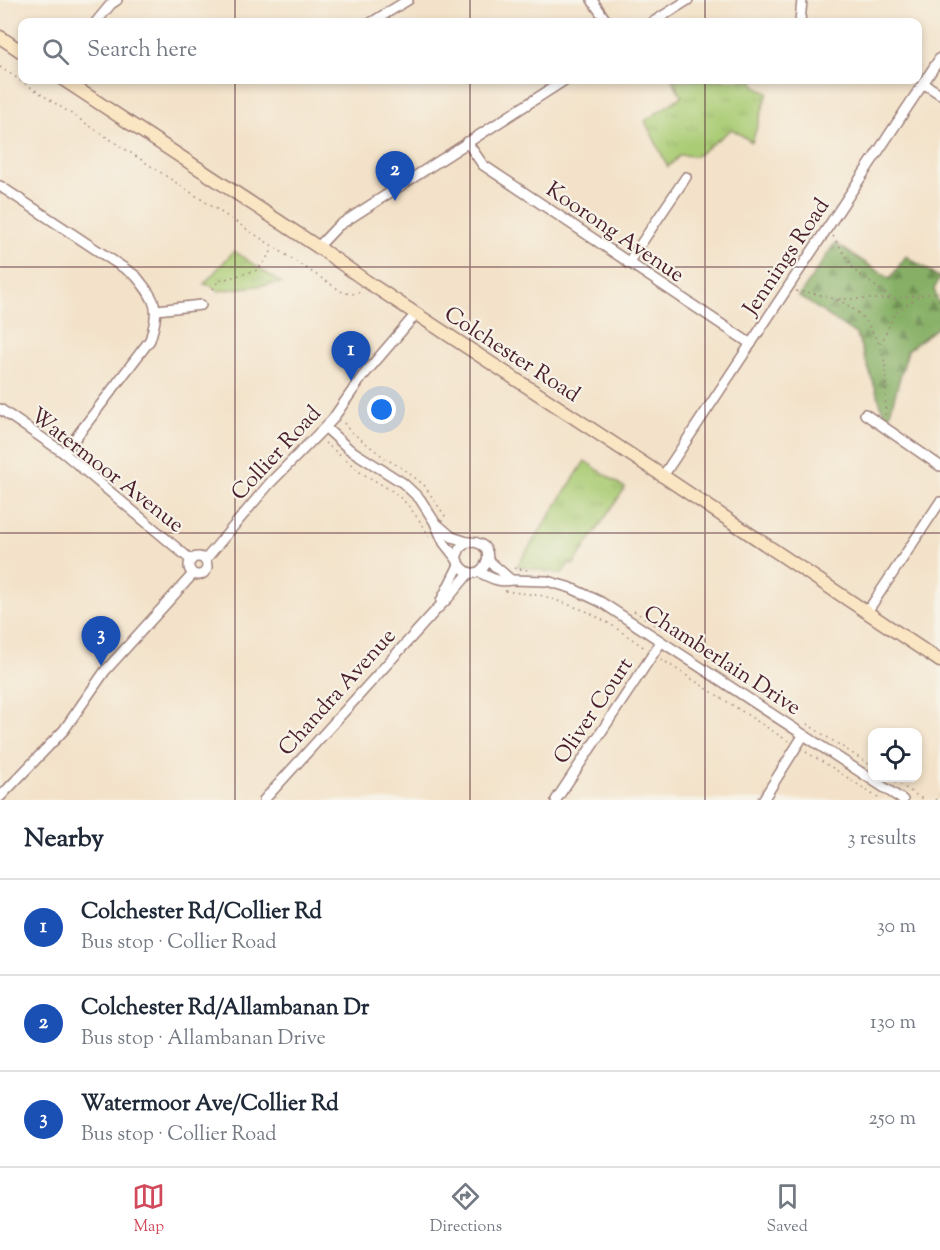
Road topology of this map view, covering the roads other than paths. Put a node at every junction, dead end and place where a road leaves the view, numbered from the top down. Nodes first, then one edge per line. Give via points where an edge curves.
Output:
1 (117, 0) edge
2 (408, 0) edge
3 (592, 0) edge
4 (688, 0) edge
5 (802, 0) edge
6 (99, 18) edge
7 (379, 18) edge
8 (603, 18) edge
9 (659, 18) edge
10 (800, 18) edge
11 (0, 37) edge
12 (18, 49) edge
13 (940, 58) edge
14 (923, 83) junction
15 (70, 84) edge
16 (559, 84) edge
17 (940, 94) edge
18 (467, 142) junction
19 (686, 177) dead end
20 (0, 186) edge
21 (318, 248) junction
22 (628, 263) junction
23 (201, 305) dead end
24 (156, 310) junction
25 (416, 314) junction
26 (751, 344) junction
27 (0, 409) edge
28 (865, 414) dead end
29 (326, 428) junction
30 (64, 453) junction
31 (940, 466) edge
32 (663, 476) junction
33 (940, 502) edge
34 (434, 521) junction
35 (467, 542) junction
36 (191, 560) junction
37 (205, 560) junction
38 (488, 560) junction
39 (457, 562) junction
40 (474, 573) junction
41 (194, 574) junction
42 (511, 580) junction
43 (437, 609) junction
44 (867, 612) junction
45 (661, 642) junction
46 (940, 661) edge
47 (803, 736) junction
48 (0, 797) edge
49 (264, 800) edge
50 (556, 800) edge
51 (763, 800) edge
52 (903, 800) edge

1 - 6 street
2 - 7 street
3 - 8 street
4 - 9 street
5 - 10 street
11 - 12 main road
13 - 14 street, Jennings Road
14 - 17 street
14 - 26 street, Jennings Road
15 - 21 main road, Colchester Road
16 - 18 street
18 - 21 street via 338,226
18 - 22 street, Koorong Avenue via 483,165
19 - 22 street
20 - 24 street via 136,276 149,292
21 - 25 main road, Colchester Road
22 - 26 street, Koorong Avenue
23 - 24 street
24 - 30 street via 150,340
25 - 29 street, Collier Road via 362,377
25 - 32 main road, Colchester Road
26 - 32 street, Jennings Road
27 - 30 street, Watermoor Avenue
28 - 31 street
29 - 34 street via 349,449 403,483
29 - 37 street, Collier Road via 270,483
30 - 36 street, Watermoor Avenue
32 - 44 main road, Colchester Road
33 - 44 street
34 - 35 street via 452,537
34 - 39 street
35 - 38 street via 483,545
35 - 39 street via 460,549
36 - 37 street
36 - 41 street
37 - 41 street via 206,572
38 - 40 street
38 - 42 street
39 - 40 street via 461,569
39 - 43 street, Chandra Avenue
40 - 42 street, Chamberlain Drive
40 - 43 street, Chandra Avenue
41 - 48 street via 105,671 64,730
42 - 45 street, Chamberlain Drive via 547,580 571,588 601,602
43 - 49 street, Chandra Avenue
44 - 46 main road, Colchester Road
45 - 47 street, Chamberlain Drive
45 - 50 street, Oliver Court
47 - 51 street
47 - 52 street, Chamberlain Drive

